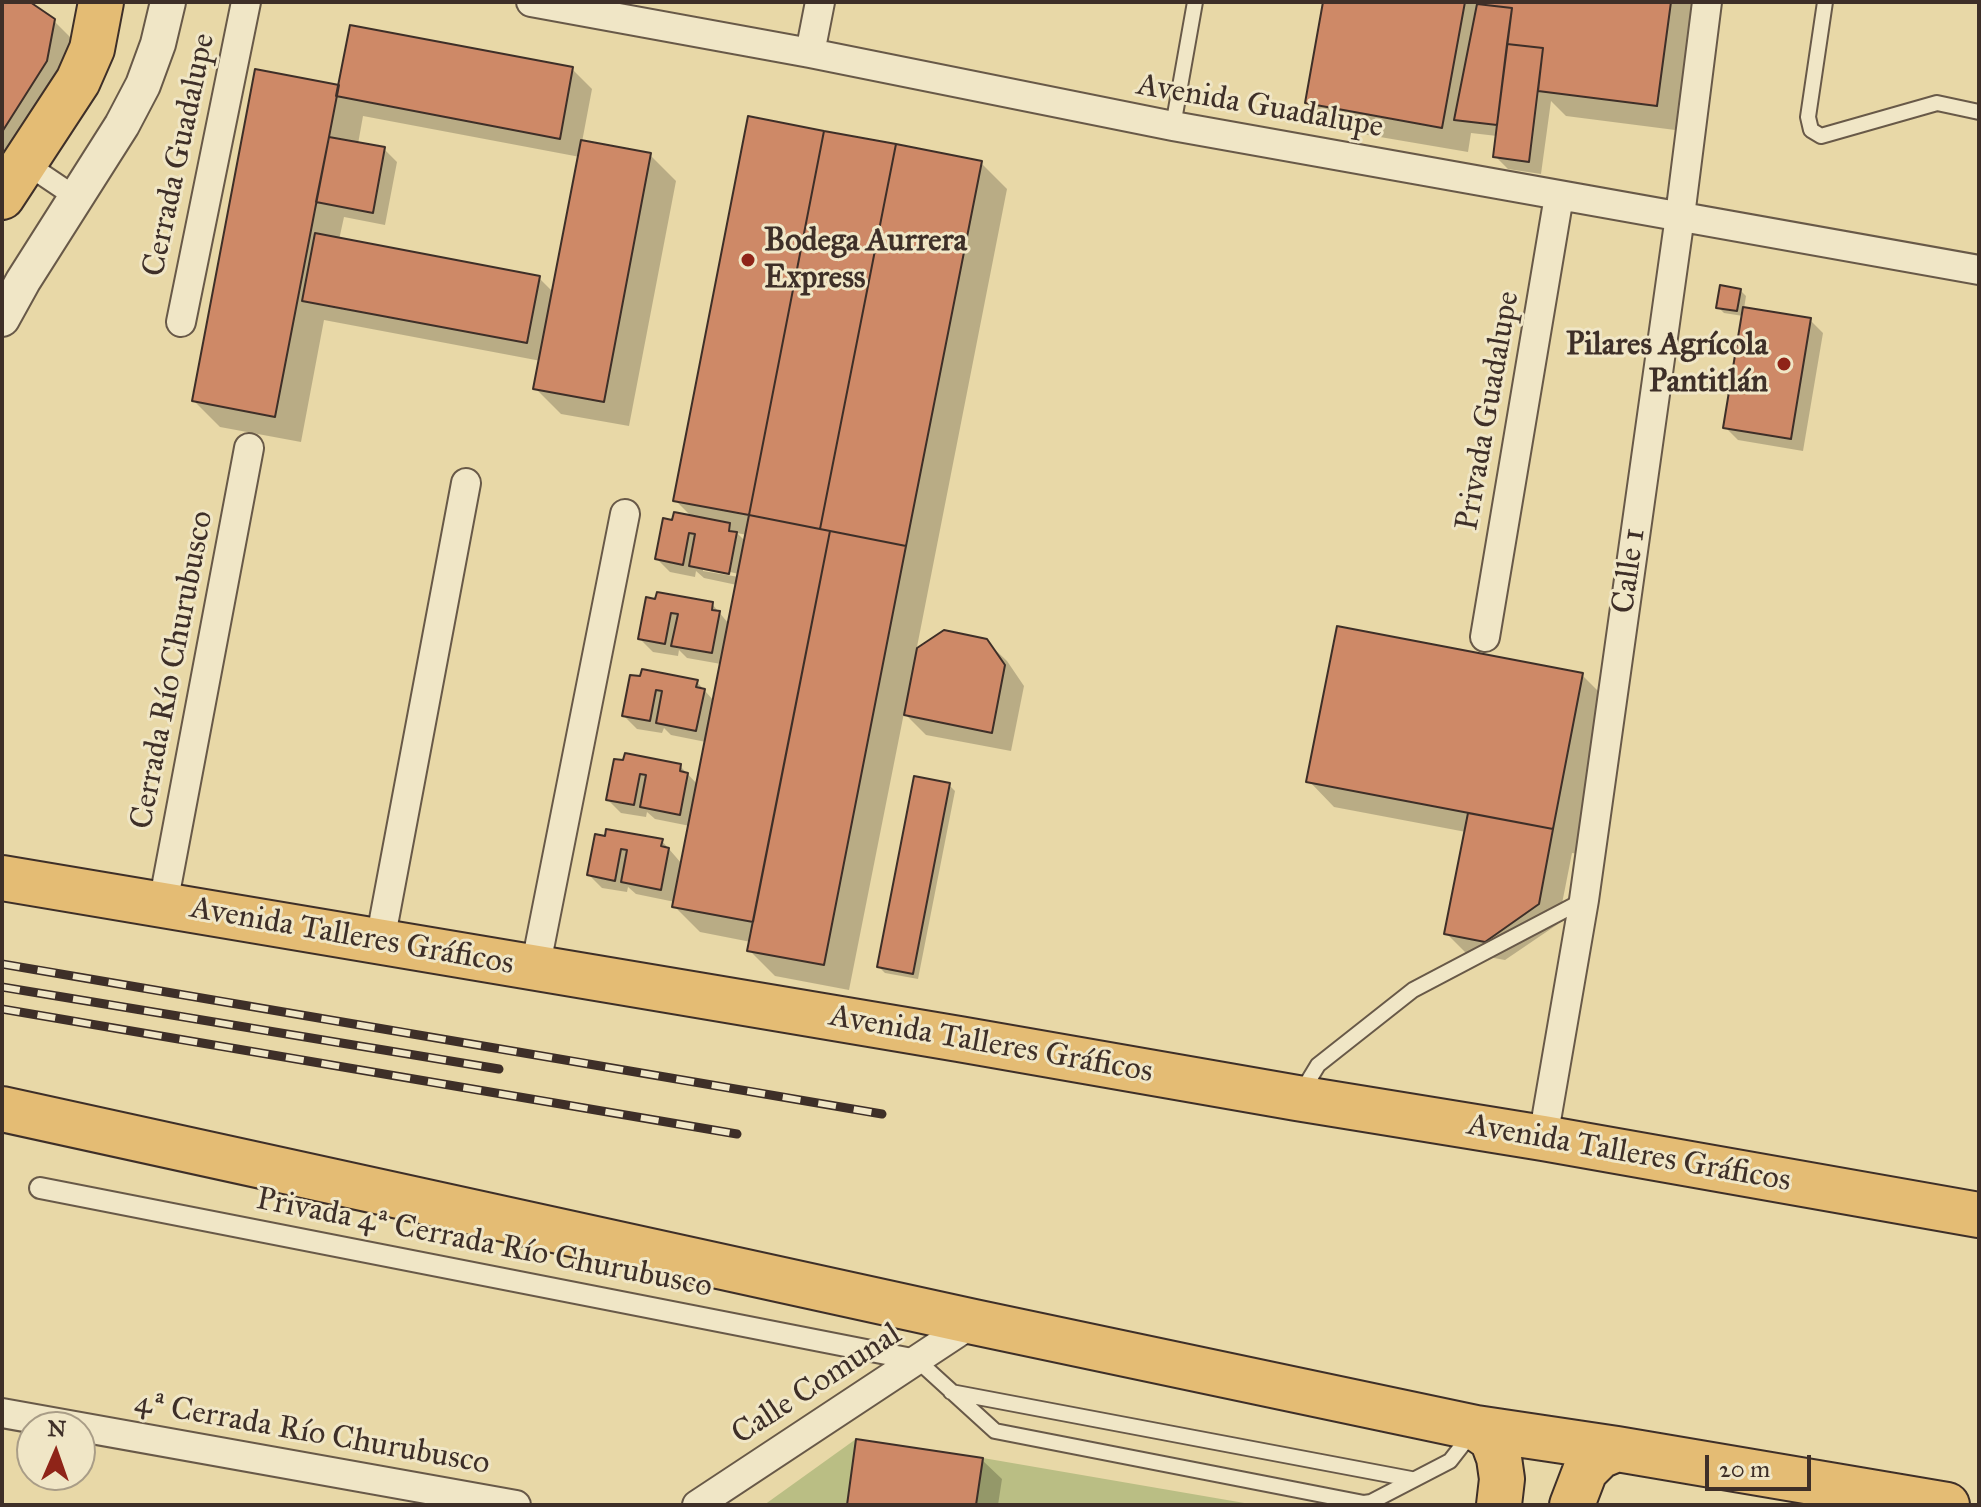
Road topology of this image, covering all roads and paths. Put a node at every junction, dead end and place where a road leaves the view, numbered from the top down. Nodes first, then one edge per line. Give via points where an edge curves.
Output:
1 (101, 2) edge
2 (168, 2) edge
3 (246, 2) edge
4 (531, 2) edge
5 (820, 2) edge
6 (1195, 2) edge
7 (1707, 2) edge
8 (1825, 2) edge
9 (810, 53) junction
10 (1979, 112) edge
11 (1173, 126) junction
12 (13, 180) edge
13 (1559, 196) junction
14 (77, 198) junction
15 (1680, 216) junction
16 (1979, 270) edge
17 (2, 319) edge
18 (181, 322) dead end
19 (249, 448) dead end
20 (466, 483) dead end
21 (625, 514) dead end
22 (1485, 637) dead end
23 (2, 878) edge
24 (1584, 900) junction
25 (163, 904) junction
26 (380, 941) junction
27 (535, 969) junction
28 (1297, 1098) junction
29 (2, 1109) edge
30 (1543, 1138) junction
31 (40, 1188) dead end
32 (1979, 1215) edge
33 (974, 1322) junction
34 (917, 1360) junction
35 (951, 1392) junction
36 (2, 1413) edge
37 (1476, 1428) junction
38 (1617, 1449) junction
39 (1411, 1479) junction
40 (516, 1505) edge
41 (697, 1505) edge
42 (1499, 1505) edge
43 (1572, 1505) edge
44 (1947, 1505) edge

1 - 12 main road via 92,49 78,81
2 - 14 street via 143,85
3 - 18 street, Cerrada Guadalupe
4 - 9 street, Avenida Guadalupe
5 - 9 street
6 - 11 lane
7 - 15 street, Calle 1
8 - 10 lane via 1808,117 1811,130 1821,136 1937,103
9 - 11 street, Avenida Guadalupe
11 - 13 street, Avenida Guadalupe
12 - 14 street
13 - 15 street, Avenida Guadalupe
13 - 22 street, Privada Guadalupe
14 - 17 street
15 - 16 street, Avenida Guadalupe
15 - 24 street, Calle 1
19 - 25 street, Cerrada Río Churubusco
20 - 26 street
21 - 27 street
23 - 25 main road, Avenida Talleres Gráficos
24 - 28 lane via 1413,990 1318,1065
24 - 30 street, Calle 1
25 - 26 main road, Avenida Talleres Gráficos
26 - 27 main road, Avenida Talleres Gráficos
27 - 28 main road, Avenida Talleres Gráficos
28 - 30 main road, Avenida Talleres Gráficos
29 - 33 main road
30 - 32 main road, Avenida Talleres Gráficos
31 - 34 street, Privada 4ª Cerrada Río Churubusco
33 - 34 street, Calle Comunal
33 - 37 main road
34 - 35 lane
34 - 41 street, Calle Comunal
35 - 39 lane
35 - 39 lane via 1001,1433 1364,1503
36 - 40 street, 4ª Cerrada Río Churubusco
37 - 38 main road
37 - 39 lane via 1450,1461
37 - 42 main road via 1492,1439 1499,1458
38 - 43 main road via 1585,1471
38 - 44 main road

